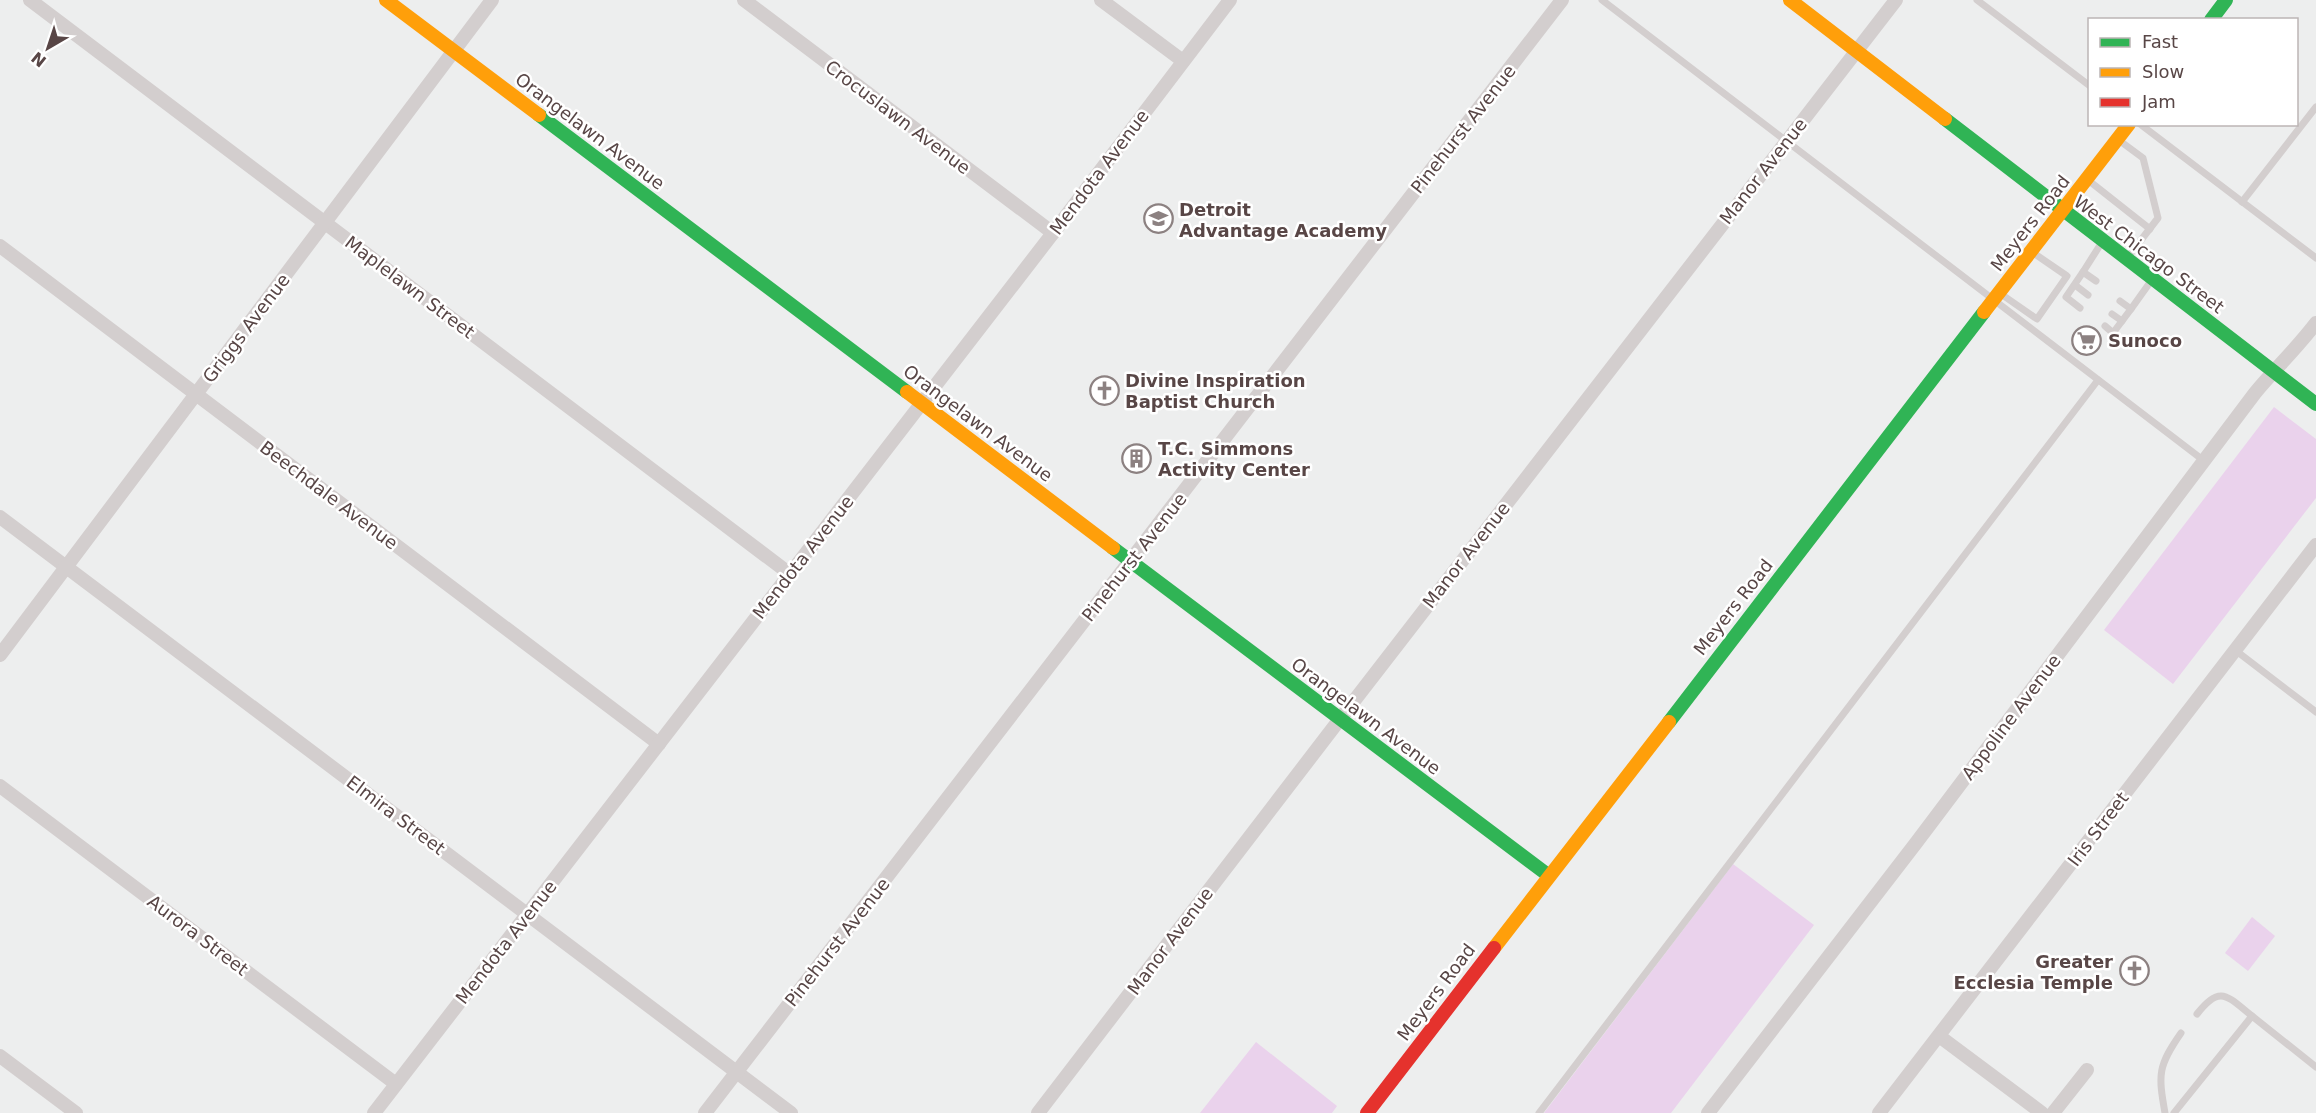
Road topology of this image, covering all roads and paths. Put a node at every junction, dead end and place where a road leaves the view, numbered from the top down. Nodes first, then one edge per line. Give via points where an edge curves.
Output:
1 (30, 0) edge
2 (386, 0) edge
3 (492, 0) edge
4 (744, 0) edge
5 (1101, 0) edge
6 (1230, 0) edge
7 (1562, 0) edge
8 (1602, 0) edge
9 (1790, 0) edge
10 (1896, 0) edge
11 (1977, 0) edge
12 (2226, 0) edge
13 (2212, 18) edge
14 (453, 51) junction
15 (1856, 51) junction
16 (1183, 61) junction
17 (2088, 84) edge
18 (2316, 107) edge
19 (2128, 126) edge
20 (2143, 126) edge
21 (2118, 139) junction
22 (1786, 141) junction
23 (2087, 179) junction
24 (2242, 202) junction
25 (2063, 210) junction
26 (325, 222) junction
27 (2150, 229) junction
28 (1053, 233) junction
29 (2103, 241) junction
30 (0, 246) edge
31 (2031, 251) junction
32 (2316, 258) edge
33 (2127, 259) junction
34 (2083, 272) junction
35 (2153, 279) junction
36 (2096, 281) dead end
37 (2062, 284) junction
38 (2073, 288) junction
39 (2088, 295) dead end
40 (1996, 296) junction
41 (2120, 301) dead end
42 (2080, 308) dead end
43 (2131, 309) junction
44 (2112, 314) dead end
45 (2122, 321) junction
46 (2316, 323) edge
47 (2105, 326) dead end
48 (2273, 371) junction
49 (2098, 380) junction
50 (196, 394) junction
51 (921, 404) junction
52 (2316, 404) edge
53 (2203, 460) junction
54 (0, 516) edge
55 (2316, 545) edge
56 (1131, 561) junction
57 (67, 566) junction
58 (790, 574) junction
59 (2235, 650) junction
60 (0, 655) edge
61 (2316, 712) edge
62 (1340, 719) junction
63 (659, 744) junction
64 (0, 786) edge
65 (1548, 876) junction
66 (527, 914) junction
67 (2197, 1014) dead end
68 (2252, 1016) junction
69 (2181, 1033) dead end
70 (1939, 1036) junction
71 (0, 1056) edge
72 (2316, 1067) edge
73 (2087, 1070) dead end
74 (737, 1072) junction
75 (396, 1084) junction
76 (76, 1113) edge
77 (374, 1113) edge
78 (705, 1113) edge
79 (791, 1113) edge
80 (1038, 1113) edge
81 (1367, 1113) edge
82 (1539, 1113) edge
83 (1708, 1113) edge
84 (1879, 1113) edge
85 (2042, 1113) edge
86 (2053, 1113) edge
87 (2165, 1113) edge
88 (2174, 1113) edge

1 - 26 street, Maplelawn Street
2 - 14 street, Orangelawn Avenue
3 - 14 street, Griggs Avenue
4 - 28 street, Crocuslawn Avenue
5 - 16 street
6 - 16 street, Mendota Avenue
7 - 56 street, Pinehurst Avenue
8 - 22 lane
9 - 15 street, West Chicago Street
10 - 15 street, Manor Avenue
11 - 17 lane
12 - 13 street
14 - 26 street, Griggs Avenue
14 - 51 street, Orangelawn Avenue
15 - 22 street, Manor Avenue
15 - 25 street, West Chicago Street
16 - 28 street, Mendota Avenue
18 - 24 lane
19 - 21 street, Meyers Road
20 - 24 lane
21 - 23 street, Meyers Road
21 - 27 lane via 2143,158 2158,218
22 - 40 lane
22 - 62 street, Manor Avenue
23 - 25 street, Meyers Road
23 - 27 lane
24 - 32 lane
25 - 29 street, West Chicago Street
25 - 31 street, Meyers Road
26 - 50 street, Griggs Avenue
26 - 58 street, Maplelawn Street
27 - 33 lane
28 - 51 street, Mendota Avenue
29 - 33 street, West Chicago Street
29 - 34 lane
30 - 50 street, Beechdale Avenue
31 - 37 lane via 2067,276
31 - 40 street, Meyers Road
33 - 35 street, West Chicago Street
34 - 36 lane
34 - 38 lane
35 - 43 lane
35 - 48 street, West Chicago Street
37 - 38 lane
37 - 40 lane via 2037,319
38 - 39 lane
38 - 42 lane via 2066,297
40 - 49 lane
40 - 65 street, Meyers Road
41 - 43 lane
43 - 45 lane
44 - 45 lane
45 - 47 lane via 2113,333
46 - 48 street, Appoline Avenue
48 - 52 street, West Chicago Street
48 - 53 street, Appoline Avenue
49 - 53 lane
49 - 82 lane
50 - 57 street, Griggs Avenue
50 - 63 street, Beechdale Avenue
51 - 56 street, Orangelawn Avenue
51 - 58 street, Mendota Avenue
53 - 83 street, Appoline Avenue
54 - 57 street, Elmira Street
55 - 59 street, Iris Street
56 - 62 street, Orangelawn Avenue
56 - 74 street, Pinehurst Avenue
57 - 60 street, Griggs Avenue
57 - 66 street, Elmira Street
58 - 63 street, Mendota Avenue
59 - 61 lane
59 - 70 street, Iris Street
62 - 65 street, Orangelawn Avenue
62 - 80 street, Manor Avenue
63 - 66 street, Mendota Avenue
64 - 75 street, Aurora Street
65 - 81 street, Meyers Road
66 - 74 street, Elmira Street
66 - 75 street, Mendota Avenue
67 - 68 lane via 2211,997 2221,995
68 - 72 lane
68 - 88 lane
69 - 87 lane via 2162,1064 2159,1078
70 - 84 street, Iris Street
70 - 85 street
71 - 76 street
73 - 86 street
74 - 78 street, Pinehurst Avenue
74 - 79 street, Elmira Street
75 - 77 street, Mendota Avenue

